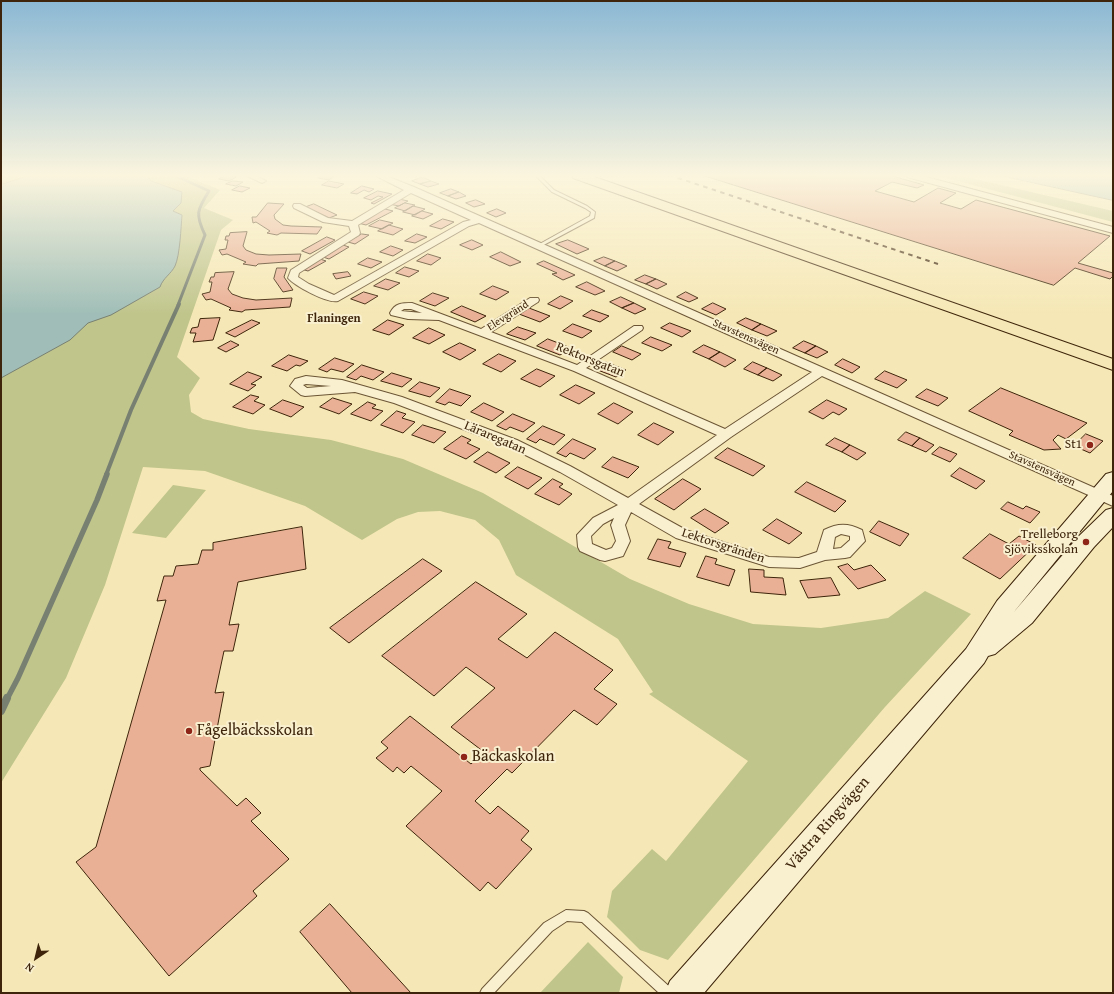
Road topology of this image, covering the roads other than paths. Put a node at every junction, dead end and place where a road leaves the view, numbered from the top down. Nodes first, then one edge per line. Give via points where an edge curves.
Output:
1 (335, 221) edge
2 (357, 221) edge
3 (475, 221) edge
4 (483, 221) edge
5 (584, 221) edge
6 (710, 221) edge
7 (1081, 221) edge
8 (353, 224) junction
9 (1113, 230) edge
10 (538, 246) junction
11 (795, 251) junction
12 (534, 300) dead end
13 (442, 317) dead end
14 (988, 321) junction
15 (638, 328) dead end
16 (482, 333) junction
17 (1113, 355) edge
18 (1113, 365) edge
19 (578, 369) junction
20 (822, 371) junction
21 (1113, 371) edge
22 (355, 388) dead end
23 (726, 434) junction
24 (1113, 478) edge
25 (1106, 498) edge
26 (628, 505) junction
27 (1113, 515) edge
28 (824, 555) dead end
29 (975, 656) junction
30 (486, 993) edge
31 (668, 993) edge
32 (682, 993) edge

1 - 8 street
2 - 8 street
3 - 8 street via 466,224 334,299 292,278 301,266 356,233
4 - 10 street, Stavstensvägen
5 - 10 lane
6 - 11 highway
7 - 9 street
10 - 20 street, Stavstensvägen
11 - 14 highway
11 - 17 highway
12 - 16 street, Elevgränd
13 - 16 street, Rektorsgatan
14 - 18 highway
14 - 21 highway
15 - 19 street
16 - 19 street, Rektorsgatan
19 - 23 street, Rektorsgatan
20 - 23 street
20 - 25 street, Stavstensvägen
22 - 26 street, Läraregatan via 398,400 512,443 565,469
23 - 26 street
24 - 25 main road, Västra Ringvägen
25 - 29 main road, Västra Ringvägen via 1005,607
26 - 28 street, Lektorsgränden via 681,534 769,562 800,562
27 - 29 main road, Västra Ringvägen via 1086,542 1024,617
29 - 32 main road, Västra Ringvägen
30 - 31 lane via 548,927 566,915 584,917

